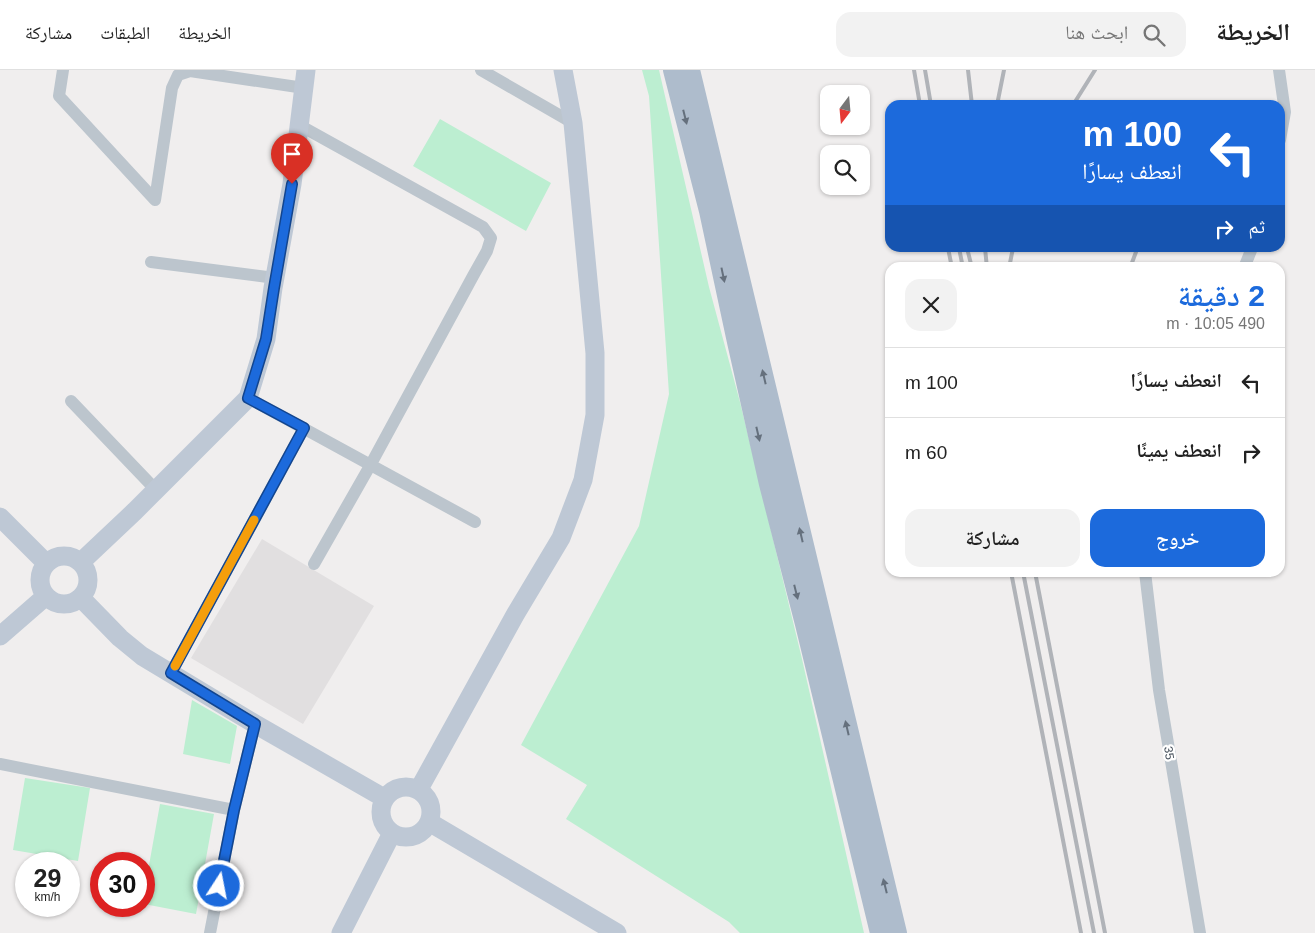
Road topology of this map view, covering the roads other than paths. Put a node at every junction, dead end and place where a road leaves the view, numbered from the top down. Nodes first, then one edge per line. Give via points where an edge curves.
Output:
1 (63, 70) edge
2 (481, 70) edge
3 (563, 70) edge
4 (673, 70) edge
5 (690, 70) edge
6 (1279, 70) edge
7 (305, 79) edge
8 (1283, 100) edge
9 (573, 123) junction
10 (299, 125) junction
11 (151, 262) dead end
12 (275, 278) junction
13 (248, 398) junction
14 (71, 401) dead end
15 (304, 428) junction
16 (371, 464) junction
17 (156, 490) junction
18 (0, 517) edge
19 (475, 522) dead end
20 (81, 562) junction
21 (46, 563) junction
22 (314, 564) dead end
23 (1146, 577) edge
24 (46, 596) junction
25 (81, 598) junction
26 (0, 636) edge
27 (171, 673) junction
28 (255, 724) junction
29 (0, 764) edge
30 (419, 789) junction
31 (384, 798) junction
32 (234, 810) junction
33 (429, 822) junction
34 (392, 833) junction
35 (210, 933) edge
36 (341, 933) edge
37 (617, 933) edge
38 (880, 933) edge
39 (897, 933) edge
40 (1200, 933) edge

1 - 7 street via 58,96 155,200 172,88 178,75 190,71
2 - 9 street
3 - 9 street
4 -> 38 main road via 709,211 769,484
39 -> 5 main road
6 - 8 street
7 - 10 street
9 - 30 street via 595,353 595,415 583,480 561,538
10 - 12 street
10 - 16 street via 483,227 491,238 487,251
11 - 12 street
12 - 13 street via 266,339
13 - 15 street
13 - 17 street
14 - 17 street
15 - 16 street
15 - 27 street
16 - 19 street
16 - 22 street
17 - 20 street
18 - 21 street
20 - 21 street via 61,556
20 - 25 street via 87,572 88,584
21 - 24 street via 40,578
23 - 40 street, 35 via 1159,690
24 - 25 street via 58,604
24 - 26 street
25 - 27 street via 120,638
27 - 28 street
28 - 31 street
28 - 32 street
29 - 32 street
30 - 31 street via 396,788
30 - 33 street via 429,800 432,815
31 - 34 street via 380,813 386,828
32 - 35 street
33 - 34 street via 417,835 400,837
33 - 37 street
34 - 36 street

